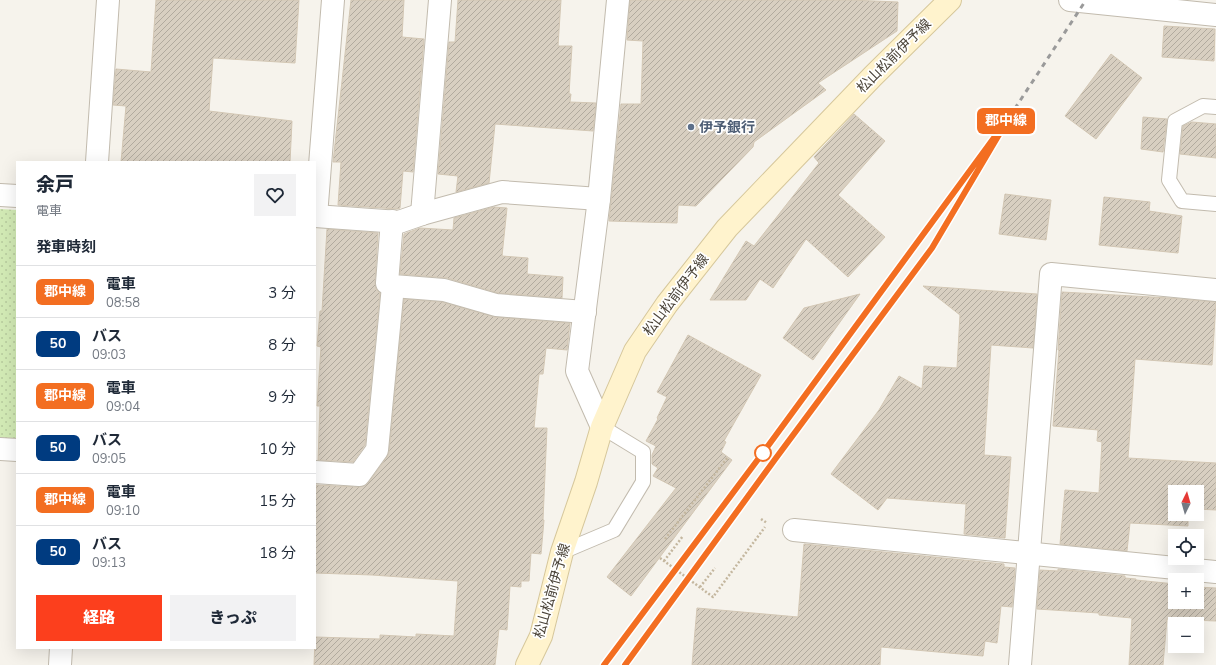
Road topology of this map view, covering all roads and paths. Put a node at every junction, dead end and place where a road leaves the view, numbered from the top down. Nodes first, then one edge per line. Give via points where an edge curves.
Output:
1 (108, 0) edge
2 (333, 0) edge
3 (440, 0) edge
4 (618, 0) edge
5 (950, 0) edge
6 (1070, 0) edge
7 (1216, 15) edge
8 (1216, 107) edge
9 (97, 161) edge
10 (0, 195) edge
11 (16, 196) edge
12 (599, 199) junction
13 (316, 204) edge
14 (1216, 204) edge
15 (422, 214) junction
16 (316, 216) edge
17 (392, 221) junction
18 (393, 286) junction
19 (1216, 290) edge
20 (585, 312) junction
21 (602, 427) junction
22 (0, 449) edge
23 (16, 450) edge
24 (728, 457) dead end
25 (316, 472) edge
26 (761, 519) dead end
27 (794, 530) dead end
28 (683, 536) dead end
29 (665, 539) dead end
30 (562, 552) junction
31 (1029, 554) junction
32 (660, 558) dead end
33 (664, 561) junction
34 (715, 568) dead end
35 (1216, 572) edge
36 (700, 587) junction
37 (61, 649) edge
38 (60, 665) edge
39 (527, 665) edge
40 (1020, 665) edge

1 - 9 street
2 - 13 street
3 - 15 street
4 - 12 street
5 - 21 main road, 松山松前伊予線 via 727,228 667,304 635,351
6 - 7 street
8 - 14 lane via 1203,106 1175,121 1169,180 1182,201
10 - 11 street
12 - 15 street via 502,192
12 - 20 street
15 - 17 street via 399,222
16 - 17 street
17 - 18 street via 387,283
18 - 20 street via 444,290 496,305
18 - 25 street via 377,450 359,475
19 - 31 street via 1051,274
20 - 21 street via 578,371
21 - 30 main road, 松山松前伊予線
21 - 30 lane via 643,452 643,482 614,530
22 - 23 street
24 - 29 path
26 - 36 path via 768,524 713,597
27 - 31 street
28 - 33 path
30 - 39 main road, 松山松前伊予線 via 541,636
31 - 35 street
31 - 40 street
32 - 33 path
33 - 36 path
34 - 36 path
37 - 38 street

